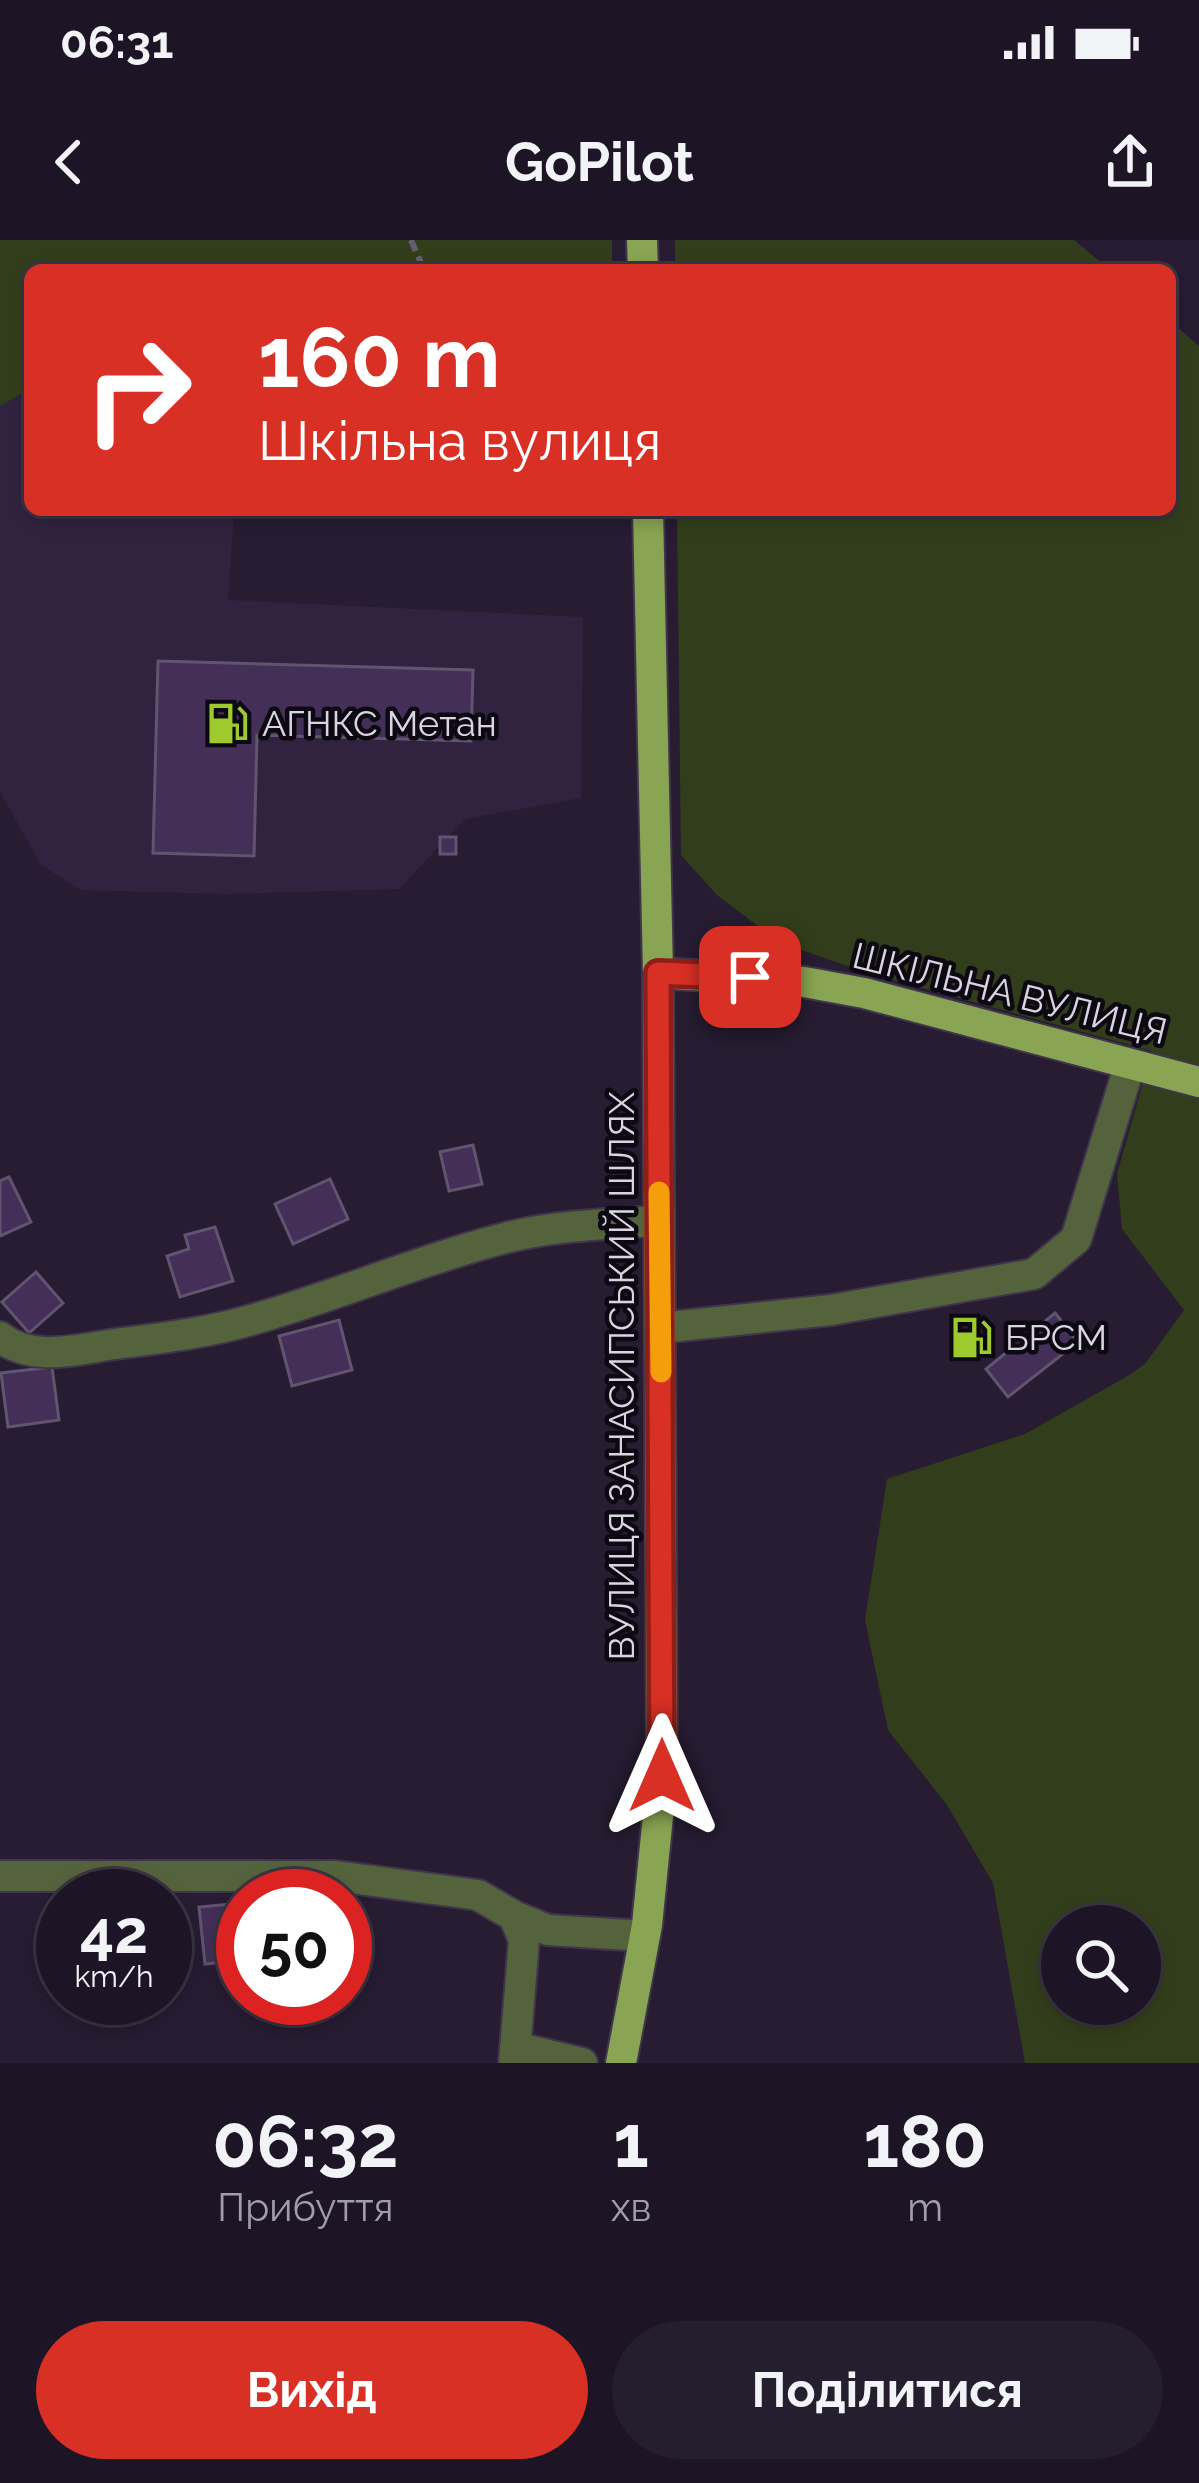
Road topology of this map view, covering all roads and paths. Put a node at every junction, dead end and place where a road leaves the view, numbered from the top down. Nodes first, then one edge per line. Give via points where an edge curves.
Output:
1 (648, 516) edge
2 (658, 973) junction
3 (1130, 1064) junction
4 (1199, 1082) edge
5 (659, 1221) junction
6 (660, 1328) junction
7 (0, 1337) edge
8 (0, 1876) edge
9 (514, 1916) junction
10 (645, 1936) junction
11 (515, 2055) edge
12 (582, 2063) edge
13 (622, 2063) edge

1 - 2 main road, ВУЛИЦЯ ЗАНАСИПСЬКИЙ ШЛЯХ
2 - 3 main road, ШКІЛЬНА ВУЛИЦЯ via 844,989
2 - 5 main road, ВУЛИЦЯ ЗАНАСИПСЬКИЙ ШЛЯХ
3 - 4 main road, ШКІЛЬНА ВУЛИЦЯ
3 - 6 street via 1076,1239 1034,1274 831,1310
5 - 6 main road, ВУЛИЦЯ ЗАНАСИПСЬКИЙ ШЛЯХ
5 - 7 street via 503,1239 208,1331 65,1352 35,1352
6 - 10 main road, ВУЛИЦЯ ЗАНАСИПСЬКИЙ ШЛЯХ via 662,1776
8 - 9 street via 336,1876 478,1895
9 - 10 street via 548,1930
9 - 11 street via 524,1940
10 - 13 main road, ВУЛИЦЯ ЗАНАСИПСЬКИЙ ШЛЯХ
11 - 12 street

